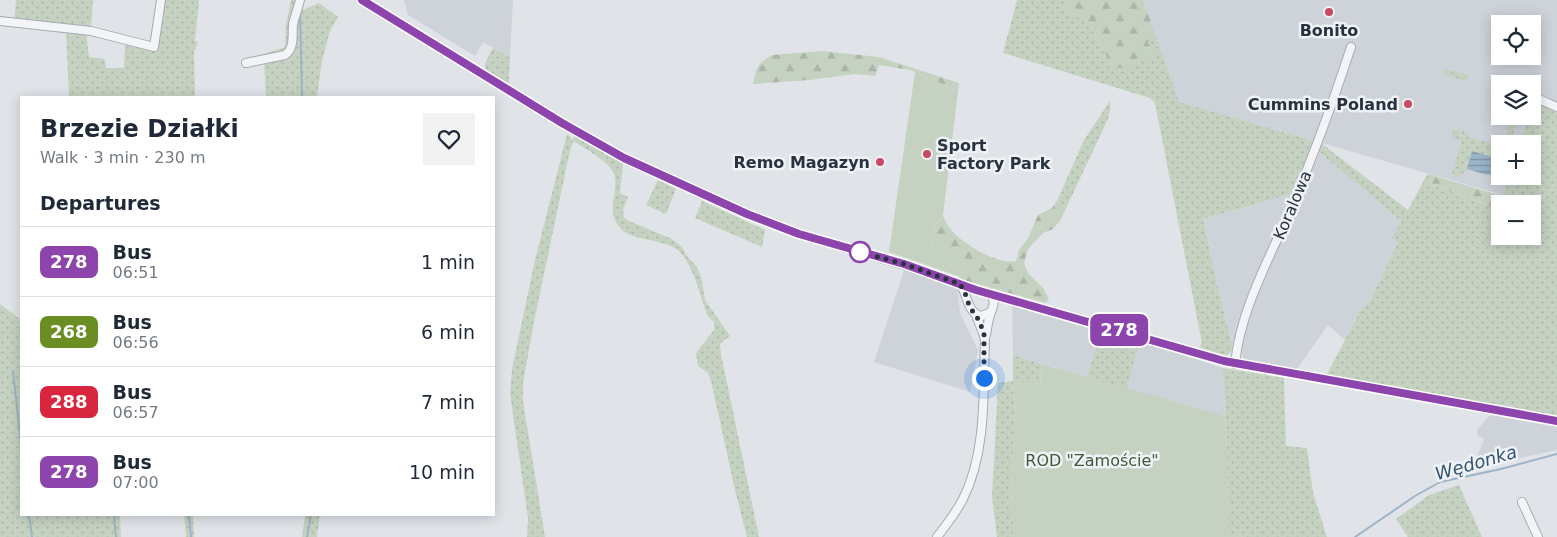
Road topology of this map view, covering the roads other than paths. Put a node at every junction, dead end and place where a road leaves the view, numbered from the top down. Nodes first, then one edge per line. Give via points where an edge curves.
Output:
1 (161, 0) edge
2 (300, 0) edge
3 (362, 0) edge
4 (0, 21) edge
5 (1351, 47) dead end
6 (246, 63) dead end
7 (1541, 100) dead end
8 (1557, 107) edge
9 (960, 284) junction
10 (986, 292) junction
11 (1010, 300) junction
12 (969, 303) junction
13 (992, 310) junction
14 (976, 315) junction
15 (985, 340) junction
16 (1235, 364) junction
17 (1557, 422) edge
18 (1522, 502) dead end
19 (937, 537) edge
20 (1538, 537) edge

1 - 4 street via 154,47 91,31
2 - 6 street via 289,52
3 - 9 street via 624,158 779,226
5 - 16 street, Koralowa via 1304,177 1241,328
7 - 8 street
9 - 10 street
9 - 12 street
10 - 11 street
10 - 12 street via 974,294
10 - 13 street via 994,298
11 - 13 street
11 - 16 street
12 - 14 street
13 - 14 street via 985,316
13 - 15 street
14 - 15 street
15 - 19 street via 983,416 971,481 959,506
16 - 17 street
18 - 20 street

